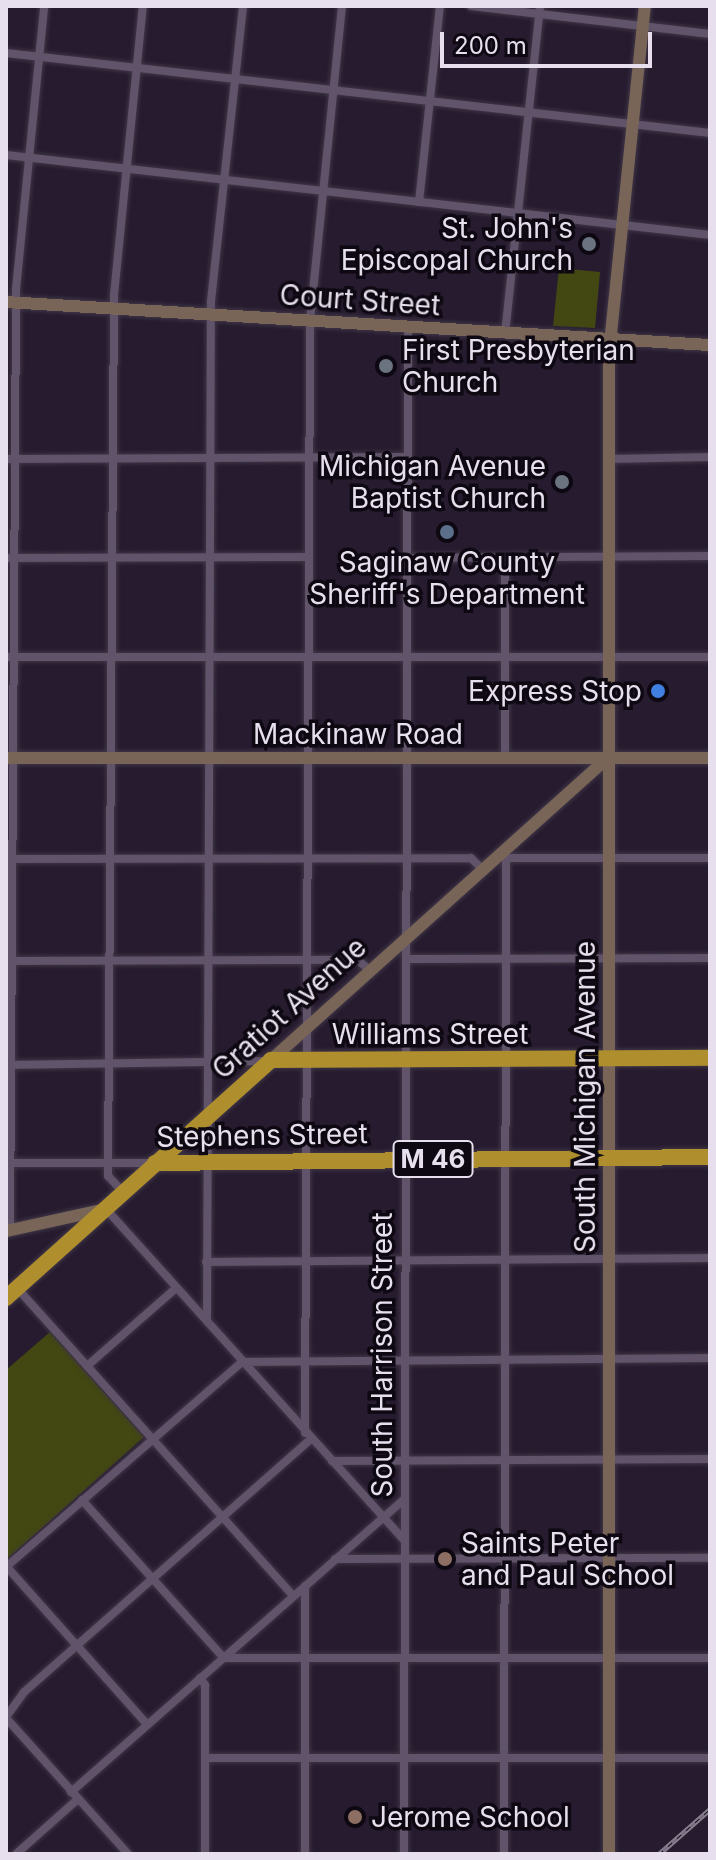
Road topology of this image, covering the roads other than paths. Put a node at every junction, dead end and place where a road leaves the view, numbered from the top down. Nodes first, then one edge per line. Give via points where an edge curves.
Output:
1 (44, 6) edge
2 (143, 6) edge
3 (243, 6) edge
4 (342, 6) edge
5 (440, 6) edge
6 (471, 6) edge
7 (645, 6) edge
8 (539, 10) edge
9 (643, 25) junction
10 (710, 34) edge
11 (6, 53) edge
12 (39, 57) junction
13 (137, 68) junction
14 (235, 80) junction
15 (332, 91) junction
16 (430, 102) junction
17 (527, 113) junction
18 (631, 124) junction
19 (710, 133) edge
20 (6, 155) edge
21 (28, 157) junction
22 (126, 168) junction
23 (224, 180) junction
24 (322, 191) junction
25 (419, 202) junction
26 (516, 213) junction
27 (619, 225) junction
28 (710, 235) edge
29 (11, 302) edge
30 (114, 308) junction
31 (213, 315) junction
32 (310, 321) junction
33 (408, 328) junction
34 (505, 334) junction
35 (610, 339) junction
36 (710, 345) edge
37 (406, 457) junction
38 (710, 457) edge
39 (113, 458) junction
40 (212, 458) junction
41 (310, 458) junction
42 (6, 459) edge
43 (17, 459) junction
44 (609, 459) junction
45 (609, 556) junction
46 (710, 556) edge
47 (308, 557) junction
48 (10, 558) edge
49 (113, 558) junction
50 (212, 558) junction
51 (406, 558) junction
52 (505, 558) junction
53 (406, 656) junction
54 (10, 657) edge
55 (112, 657) junction
56 (211, 657) junction
57 (308, 657) junction
58 (504, 657) junction
59 (610, 657) junction
60 (710, 657) edge
61 (112, 757) junction
62 (406, 757) junction
63 (609, 757) junction
64 (9, 758) edge
65 (210, 758) junction
66 (308, 758) junction
67 (505, 758) junction
68 (710, 758) edge
69 (502, 856) junction
70 (210, 858) junction
71 (307, 858) junction
72 (406, 858) junction
73 (710, 858) edge
74 (111, 859) junction
75 (9, 860) edge
76 (610, 860) junction
77 (481, 868) junction
78 (405, 937) junction
79 (505, 958) junction
80 (609, 958) junction
81 (710, 958) edge
82 (406, 959) junction
83 (209, 960) junction
84 (308, 960) junction
85 (8, 961) edge
86 (111, 961) junction
87 (369, 970) junction
88 (307, 1027) junction
89 (710, 1058) edge
90 (504, 1059) junction
91 (608, 1059) junction
92 (271, 1060) junction
93 (406, 1060) junction
94 (307, 1061) junction
95 (208, 1062) junction
96 (109, 1063) junction
97 (8, 1065) edge
98 (209, 1116) junction
99 (710, 1157) edge
100 (608, 1158) junction
101 (504, 1159) junction
102 (307, 1160) junction
103 (406, 1160) junction
104 (208, 1161) junction
105 (110, 1162) junction
106 (8, 1163) edge
107 (155, 1163) junction
108 (124, 1193) junction
109 (106, 1209) junction
110 (8, 1231) edge
111 (710, 1258) edge
112 (504, 1259) junction
113 (608, 1259) junction
114 (305, 1260) junction
115 (405, 1260) junction
116 (206, 1262) junction
117 (176, 1288) junction
118 (12, 1293) edge
119 (207, 1321) junction
120 (503, 1358) junction
121 (608, 1358) junction
122 (710, 1358) edge
123 (404, 1360) junction
124 (305, 1361) junction
125 (242, 1362) junction
126 (87, 1366) junction
127 (308, 1436) junction
128 (151, 1439) junction
129 (609, 1459) junction
130 (710, 1459) edge
131 (404, 1460) junction
132 (504, 1460) junction
133 (332, 1461) junction
134 (404, 1499) junction
135 (82, 1500) junction
136 (222, 1516) junction
137 (383, 1518) junction
138 (403, 1539) junction
139 (710, 1558) edge
140 (335, 1559) junction
141 (404, 1559) junction
142 (504, 1559) junction
143 (608, 1559) junction
144 (6, 1566) edge
145 (151, 1579) junction
146 (305, 1586) junction
147 (293, 1596) junction
148 (77, 1646) junction
149 (224, 1658) junction
150 (404, 1658) junction
151 (710, 1658) edge
152 (305, 1659) junction
153 (503, 1659) junction
154 (608, 1659) junction
155 (200, 1678) junction
156 (6, 1718) edge
157 (147, 1724) junction
158 (206, 1758) junction
159 (304, 1758) junction
160 (404, 1758) junction
161 (504, 1758) junction
162 (609, 1758) junction
163 (710, 1758) edge
164 (75, 1796) junction
165 (16, 1854) edge
166 (128, 1854) edge
167 (205, 1854) edge
168 (305, 1854) edge
169 (404, 1854) edge
170 (504, 1854) edge
171 (609, 1854) edge

1 - 12 street
2 - 13 street
3 - 14 street
4 - 15 street
5 - 16 street
6 - 8 street
7 - 9 street, South Michigan Avenue
8 - 9 street
8 - 17 street
9 - 10 street
9 - 18 street, South Michigan Avenue
11 - 12 street
12 - 13 street
12 - 21 street
13 - 14 street
13 - 22 street
14 - 15 street
14 - 23 street
15 - 16 street
15 - 24 street
16 - 17 street
16 - 25 street
17 - 18 street
17 - 26 street
18 - 19 street
18 - 27 street, South Michigan Avenue
20 - 21 street
21 - 22 street
21 - 29 street
22 - 23 street
22 - 30 street
23 - 24 street
23 - 31 street
24 - 25 street
24 - 32 street
25 - 26 street
26 - 27 street
26 - 34 street
27 - 28 street
27 - 35 street, South Michigan Avenue
29 - 30 street, Court Street
29 - 43 street
30 - 31 street, Court Street
30 - 39 street
31 - 32 street, Court Street
31 - 40 street
32 - 33 street, Court Street
32 - 41 street
33 - 34 street, Court Street
33 - 37 street, South Harrison Street
34 - 35 street, Court Street
35 - 36 street, Court Street
35 - 44 street, South Michigan Avenue
37 - 41 street
37 - 51 street, South Harrison Street
38 - 44 street
39 - 40 street
39 - 43 street
39 - 49 street
40 - 41 street
40 - 50 street
41 - 47 street
42 - 43 street
43 - 48 street
44 - 45 street, South Michigan Avenue
45 - 46 street
45 - 52 street
45 - 59 street, South Michigan Avenue
47 - 50 street
47 - 57 street
48 - 49 street
48 - 54 street
49 - 50 street
49 - 55 street
50 - 56 street
51 - 52 street
51 - 53 street, South Harrison Street
52 - 58 street
53 - 57 street
53 - 58 street
53 - 62 street, South Harrison Street
54 - 55 street
54 - 64 street
55 - 56 street
55 - 61 street
56 - 57 street
56 - 65 street
57 - 66 street
58 - 59 street
58 - 67 street
59 - 60 street
59 - 63 street, South Michigan Avenue
61 - 64 street, Mackinaw Road
61 - 65 street, Mackinaw Road
61 - 74 street
62 - 66 street, Mackinaw Road
62 - 67 street, Mackinaw Road
62 - 72 street, South Harrison Street
63 - 67 street, Mackinaw Road
63 - 68 street, Mackinaw Road
63 - 69 street, Gratiot Avenue
63 - 76 street, South Michigan Avenue
64 - 75 street
65 - 66 street, Mackinaw Road
65 - 70 street
66 - 71 street
69 - 76 street
69 - 77 street, Gratiot Avenue
69 - 79 street
70 - 71 street
70 - 74 street
70 - 83 street
71 - 72 street
71 - 84 street
72 - 77 street via 471,858
72 - 78 street, South Harrison Street
73 - 76 street
74 - 75 street
74 - 86 street
75 - 85 street
76 - 80 street, South Michigan Avenue
77 - 78 street, Gratiot Avenue
78 - 82 street, South Harrison Street
78 - 87 street, Gratiot Avenue
79 - 80 street
79 - 82 street
79 - 90 street
80 - 81 street
80 - 91 street, South Michigan Avenue
82 - 93 street, South Harrison Street
83 - 84 street
83 - 86 street
83 - 95 street
84 - 87 street via 358,960
84 - 88 street
85 - 86 street
85 - 97 street
86 - 96 street
87 - 88 street, Gratiot Avenue
88 - 92 street, Gratiot Avenue
88 - 94 street
89 - 91 highway, Williams Street
90 - 91 highway, Williams Street
90 - 93 highway, Williams Street
90 - 101 street
91 - 100 street, South Michigan Avenue
92 - 94 highway, Williams Street
92 - 95 street, Williams Street
92 - 98 highway, Gratiot Avenue
93 - 94 highway, Williams Street
93 - 103 street, South Harrison Street
94 - 102 street
95 - 96 street, Williams Street
95 - 98 street
96 - 97 street, Williams Street
96 - 105 street
97 - 106 street
98 - 104 street
98 - 107 highway, Gratiot Avenue
99 - 100 highway, Stephens Street / M 46
100 - 101 highway, Stephens Street / M 46
100 - 113 street, South Michigan Avenue
101 - 103 highway, Stephens Street / M 46
101 - 112 street
102 - 103 highway, Stephens Street / M 46
102 - 104 highway, Stephens Street / M 46
102 - 114 street
103 - 115 street, South Harrison Street
104 - 107 highway, Stephens Street / M 46
104 - 116 street
105 - 106 street, Stephens Street
105 - 107 street, Stephens Street
105 - 108 street via 108,1176
106 - 110 street
107 - 108 highway, Gratiot Avenue
108 - 109 highway, Gratiot Avenue
109 - 110 street
109 - 117 street
109 - 118 highway, Gratiot Avenue
111 - 113 street
112 - 113 street
112 - 115 street
112 - 120 street
113 - 121 street, South Michigan Avenue
114 - 115 street
114 - 116 street
114 - 124 street
115 - 123 street, South Harrison Street
116 - 119 street
117 - 119 street
117 - 126 street
118 - 126 street
119 - 125 street
120 - 121 street
120 - 123 street
120 - 132 street
121 - 122 street
121 - 129 street, South Michigan Avenue
123 - 124 street
123 - 131 street, South Harrison Street
124 - 125 street
124 - 127 street
125 - 127 street
125 - 128 street
126 - 128 street
127 - 133 street
127 - 136 street
128 - 135 street
128 - 136 street
129 - 130 street
129 - 132 street
129 - 143 street, South Michigan Avenue
131 - 132 street
131 - 133 street
131 - 134 street, South Harrison Street
132 - 142 street
133 - 137 street
134 - 137 street
134 - 138 street, South Harrison Street
135 - 144 street
135 - 145 street
136 - 145 street
136 - 147 street
137 - 138 street
137 - 140 street
138 - 141 street, South Harrison Street
139 - 143 street
140 - 141 street
140 - 146 street
141 - 142 street
141 - 150 street, South Harrison Street
142 - 143 street
142 - 153 street
143 - 154 street, South Michigan Avenue
144 - 148 street
145 - 148 street
145 - 149 street
146 - 147 street
146 - 152 street
147 - 149 street
148 - 156 street via 16,1700
148 - 157 street
149 - 152 street
149 - 155 street
150 - 152 street
150 - 153 street
150 - 160 street, South Harrison Street
151 - 154 street
152 - 159 street
153 - 154 street
153 - 161 street
154 - 162 street, South Michigan Avenue
155 - 157 street
155 - 158 street via 205,1685
156 - 164 street
157 - 164 street
158 - 159 street
158 - 167 street
159 - 160 street
159 - 168 street
160 - 161 street
160 - 169 street, South Harrison Street
161 - 162 street
161 - 170 street
162 - 163 street
162 - 171 street, South Michigan Avenue
164 - 165 street
164 - 166 street

